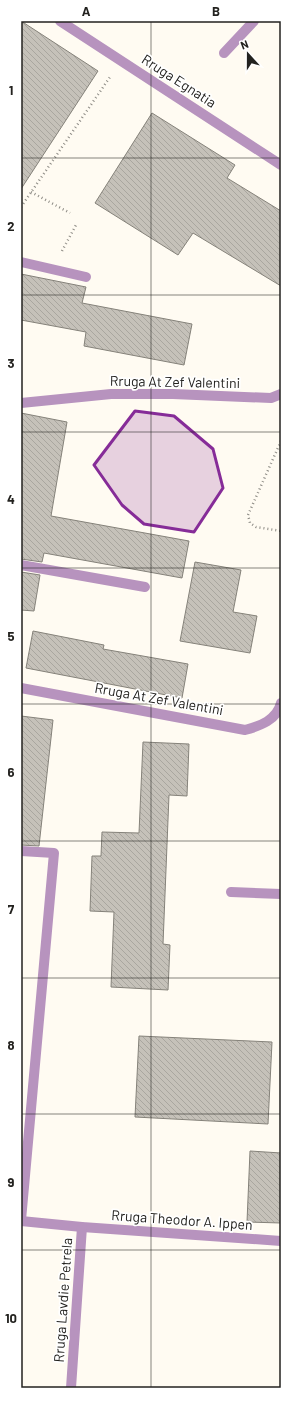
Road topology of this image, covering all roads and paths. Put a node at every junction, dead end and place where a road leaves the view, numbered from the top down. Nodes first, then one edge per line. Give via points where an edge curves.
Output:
1 (60, 21) edge
2 (254, 21) edge
3 (224, 53) dead end
4 (121, 60) junction
5 (281, 165) edge
6 (31, 192) junction
7 (21, 207) edge
8 (70, 213) dead end
9 (76, 225) dead end
10 (64, 248) dead end
11 (21, 262) edge
12 (86, 277) dead end
13 (281, 394) edge
14 (21, 403) edge
15 (281, 441) edge
16 (281, 531) edge
17 (21, 566) edge
18 (145, 587) dead end
19 (21, 688) edge
20 (281, 703) edge
21 (21, 851) edge
22 (231, 892) dead end
23 (281, 894) edge
24 (21, 1220) edge
25 (82, 1227) junction
26 (281, 1241) edge
27 (71, 1388) edge

1 - 4 street, Rruga Egnatia
2 - 3 street
4 - 5 street, Rruga Egnatia
4 - 6 path
6 - 7 path
6 - 8 path
9 - 10 path
11 - 12 street
13 - 14 street, Rruga At Zef Valentini via 271,398 111,394
15 - 16 path via 248,515 250,523 256,526
17 - 18 street
19 - 20 street, Rruga At Zef Valentini via 245,730 261,726 272,718
21 - 24 street, Rruga Lavdie Petrela via 54,853
22 - 23 street
24 - 25 street, Rruga Lavdie Petrela
25 - 26 street, Rruga Theodor A. Ippen
25 - 27 street, Rruga Lavdie Petrela

